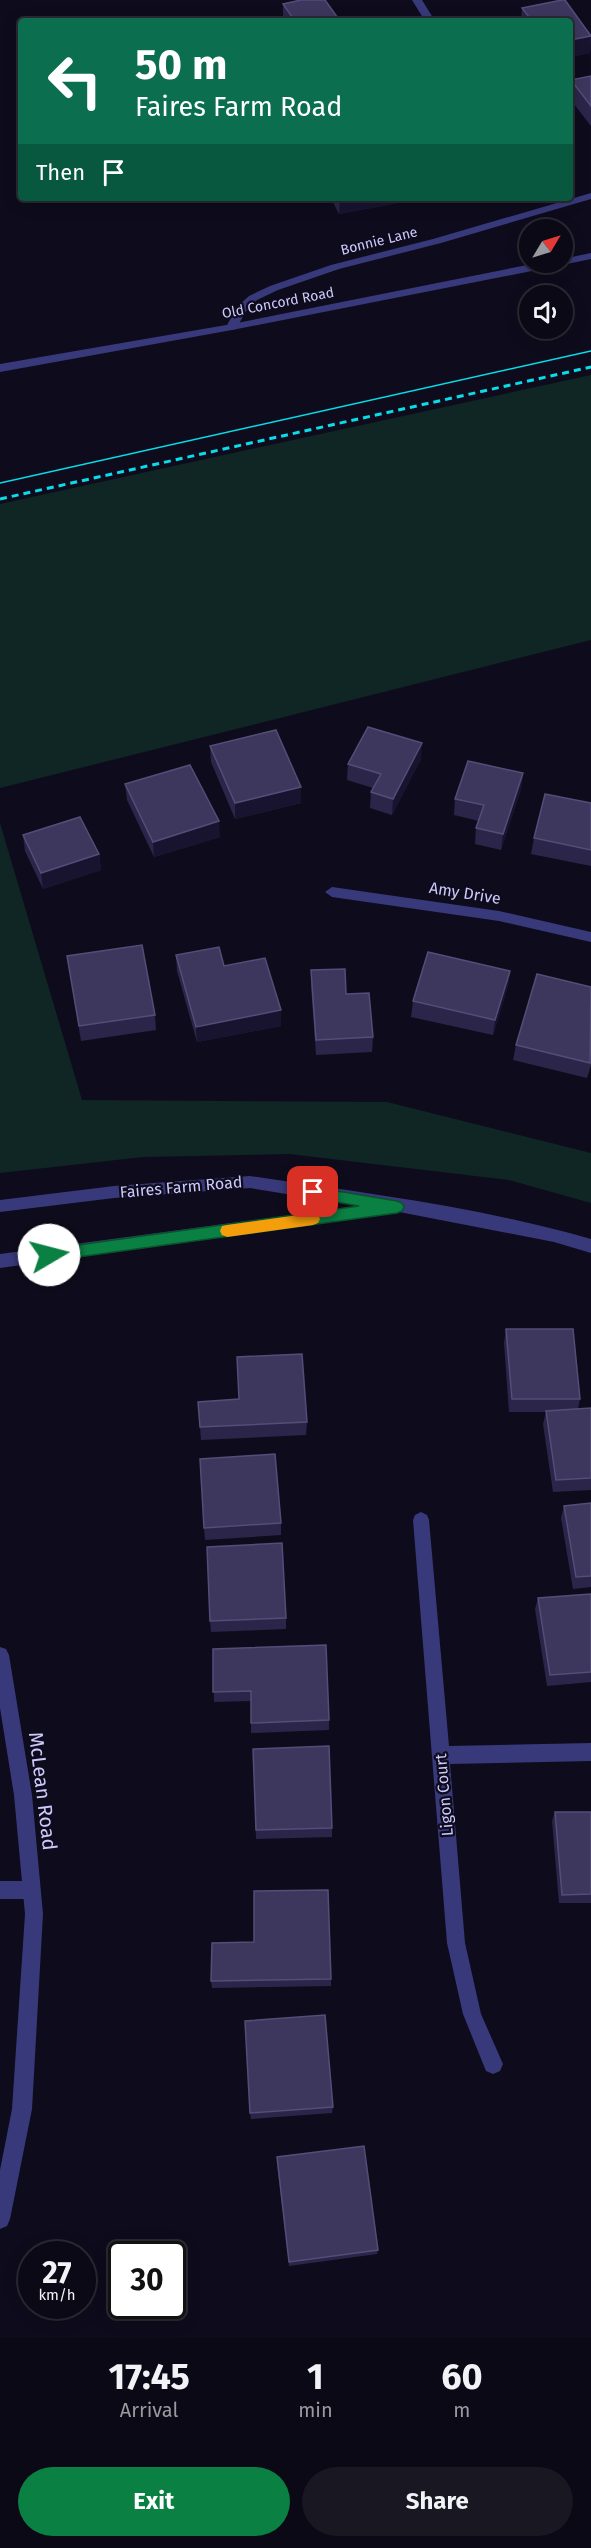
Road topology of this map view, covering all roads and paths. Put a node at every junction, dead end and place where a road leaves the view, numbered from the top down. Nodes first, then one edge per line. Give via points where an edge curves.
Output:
1 (417, 0) edge
2 (428, 18) edge
3 (591, 196) edge
4 (573, 199) edge
5 (546, 203) edge
6 (591, 256) edge
7 (573, 260) edge
8 (519, 270) edge
9 (232, 327) junction
10 (0, 368) edge
11 (332, 892) dead end
12 (591, 938) edge
13 (0, 1206) edge
14 (397, 1207) junction
15 (591, 1246) edge
16 (0, 1261) edge
17 (421, 1520) dead end
18 (0, 1655) edge
19 (591, 1752) edge
20 (441, 1755) junction
21 (0, 1890) edge
22 (31, 1890) junction
23 (493, 2064) dead end
24 (0, 2219) edge

1 - 2 street
3 - 4 street, Bonnie Lane
5 - 9 street, Bonnie Lane via 437,241 335,267 274,288 241,309
6 - 7 street, Old Concord Road
8 - 9 street, Old Concord Road
9 - 10 street, Old Concord Road
11 - 12 street, Amy Drive via 499,916
13 - 14 street, Faires Farm Road via 114,1192 250,1182
14 - 15 street, Faires Farm Road via 442,1212
14 - 16 street, Faires Farm Road
17 - 20 street, Ligon Court
18 - 22 street, McLean Road via 23,1795
19 - 20 street
20 - 23 street, Ligon Court via 456,1942 472,2014
21 - 22 street
22 - 24 street, McLean Road via 34,1914 21,2109

